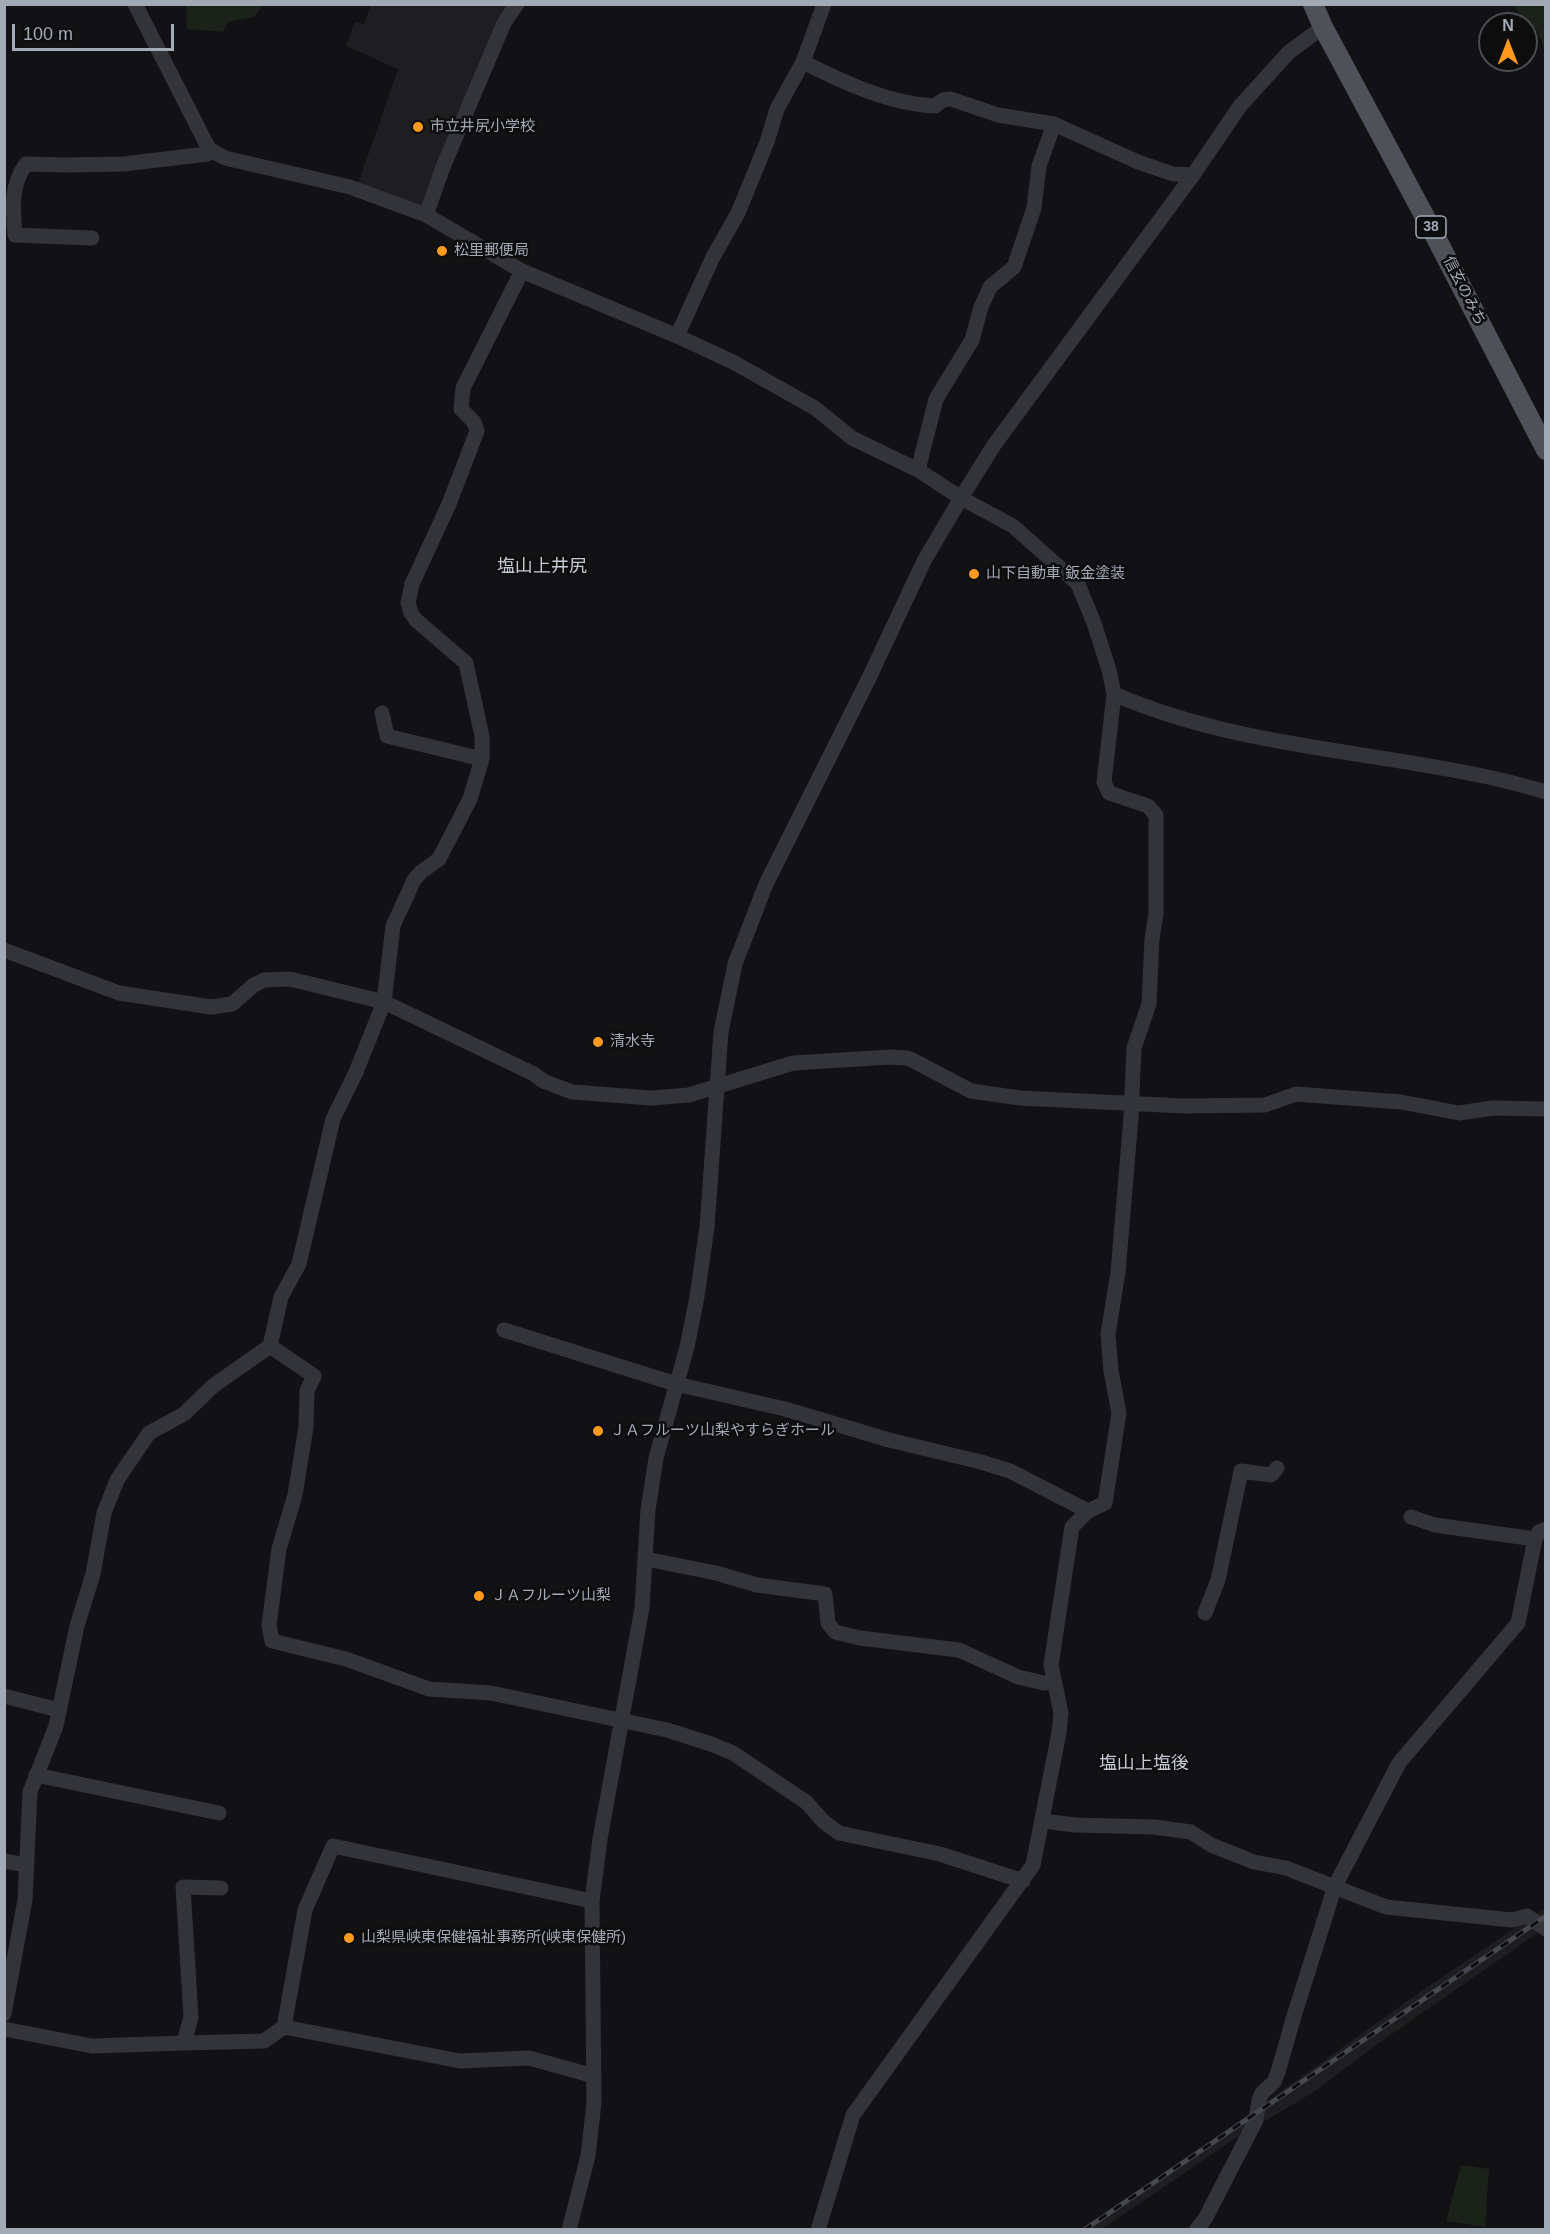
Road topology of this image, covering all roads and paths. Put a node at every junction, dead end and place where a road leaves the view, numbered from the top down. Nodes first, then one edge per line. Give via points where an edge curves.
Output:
1 (135, 4) edge
2 (517, 4) edge
3 (824, 4) edge
4 (1313, 4) edge
5 (1323, 27) junction
6 (803, 62) junction
7 (1054, 124) junction
8 (207, 154) dead end
9 (1193, 175) junction
10 (426, 215) junction
11 (92, 238) dead end
12 (522, 271) junction
13 (677, 336) junction
14 (1545, 450) edge
15 (918, 470) junction
16 (961, 498) junction
17 (1114, 694) junction
18 (382, 713) dead end
19 (482, 759) junction
20 (1545, 792) edge
21 (4, 950) edge
22 (384, 1002) junction
23 (716, 1088) junction
24 (1132, 1105) junction
25 (1545, 1109) edge
26 (504, 1330) dead end
27 (270, 1346) junction
28 (676, 1384) junction
29 (1277, 1468) dead end
30 (1088, 1511) junction
31 (1411, 1517) dead end
32 (1540, 1534) edge
33 (646, 1558) junction
34 (1205, 1614) dead end
35 (1054, 1682) junction
36 (4, 1696) edge
37 (58, 1710) junction
38 (622, 1721) junction
39 (36, 1775) junction
40 (219, 1813) dead end
41 (1043, 1821) junction
42 (4, 1861) edge
43 (26, 1865) junction
44 (1023, 1881) junction
45 (1335, 1886) junction
46 (221, 1888) dead end
47 (592, 1901) junction
48 (1545, 1929) edge
49 (4, 2014) edge
50 (284, 2027) junction
51 (4, 2030) edge
52 (184, 2043) junction
53 (594, 2076) junction
54 (569, 2229) edge
55 (818, 2229) edge
56 (1196, 2229) edge

1 - 10 street via 209,149 225,158 350,188
2 - 10 street via 504,24
3 - 6 street
4 - 5 main road, 信玄のみち / 38
5 - 9 street via 1289,52 1240,106
5 - 14 main road, 信玄のみち / 38
6 - 7 street via 873,92 918,105 935,106 951,99 998,115
6 - 13 street via 777,110 738,213
7 - 9 street via 1147,165 1173,174
7 - 15 street via 1039,166 1035,208 1014,267 990,287 972,340 936,399
8 - 11 street via 124,164 26,164 18,174 12,198 15,235
9 - 16 street via 994,445
10 - 12 street
12 - 13 street
12 - 19 street via 463,388 461,409 477,431 412,584 408,603 416,620 466,663 482,736
13 - 15 street via 733,362 815,408 852,438
15 - 16 street
16 - 17 street via 1013,526 1078,584 1094,623
16 - 23 street via 924,561 766,884 735,964 723,1014
17 - 20 street via 1236,734 1484,776
17 - 24 street via 1104,782 1109,793 1148,806 1156,815 1156,914 1149,1004 1134,1048
18 - 19 street via 387,736
19 - 22 street via 470,799 440,859 414,880 393,926
21 - 22 street via 119,993 211,1007 232,1004 254,985 276,978
22 - 23 street via 572,1092 651,1098
22 - 27 street via 333,1119 299,1264 281,1297
23 - 24 street via 793,1063 890,1057 914,1061 971,1091 988,1095
23 - 28 street via 703,1251 687,1347
24 - 25 street via 1265,1105 1296,1094 1401,1102 1458,1113 1493,1108
24 - 30 street via 1118,1272 1108,1334 1119,1422 1105,1503
26 - 28 street
27 - 37 street via 213,1386 184,1414 149,1433 117,1480 104,1513 93,1574
27 - 38 street via 314,1376 307,1391 296,1495 279,1549 269,1625 272,1641 346,1659 429,1689 491,1693
28 - 30 street via 981,1462 1010,1471
28 - 33 street via 656,1458
29 - 34 street via 1271,1475 1241,1471 1218,1580
30 - 35 street via 1072,1527 1053,1642
31 - 32 street via 1435,1525
32 - 45 street via 1518,1623 1399,1763
33 - 35 street via 757,1585 825,1594 828,1623 835,1632 959,1650 1018,1677
33 - 38 street via 642,1608
35 - 41 street via 1061,1713
36 - 37 street
37 - 39 street via 56,1726
38 - 44 street via 667,1730 733,1753 806,1802 839,1833 940,1854
38 - 47 street
39 - 40 street
39 - 43 street via 30,1792
41 - 44 street via 1033,1865
41 - 45 street via 1191,1832 1211,1845 1254,1862 1286,1868
42 - 43 street
43 - 49 street via 25,1900
44 - 55 street via 853,2115
45 - 48 street via 1386,1907 1512,1920 1527,1916
45 - 56 street via 1274,2082 1262,2093 1256,2120 1205,2219
46 - 52 street via 183,1887 191,2017
47 - 50 street via 333,1846 305,1910
47 - 53 street
50 - 52 street via 264,2042
50 - 53 street via 460,2061 529,2058
51 - 52 street via 92,2046
53 - 54 street via 588,2156

